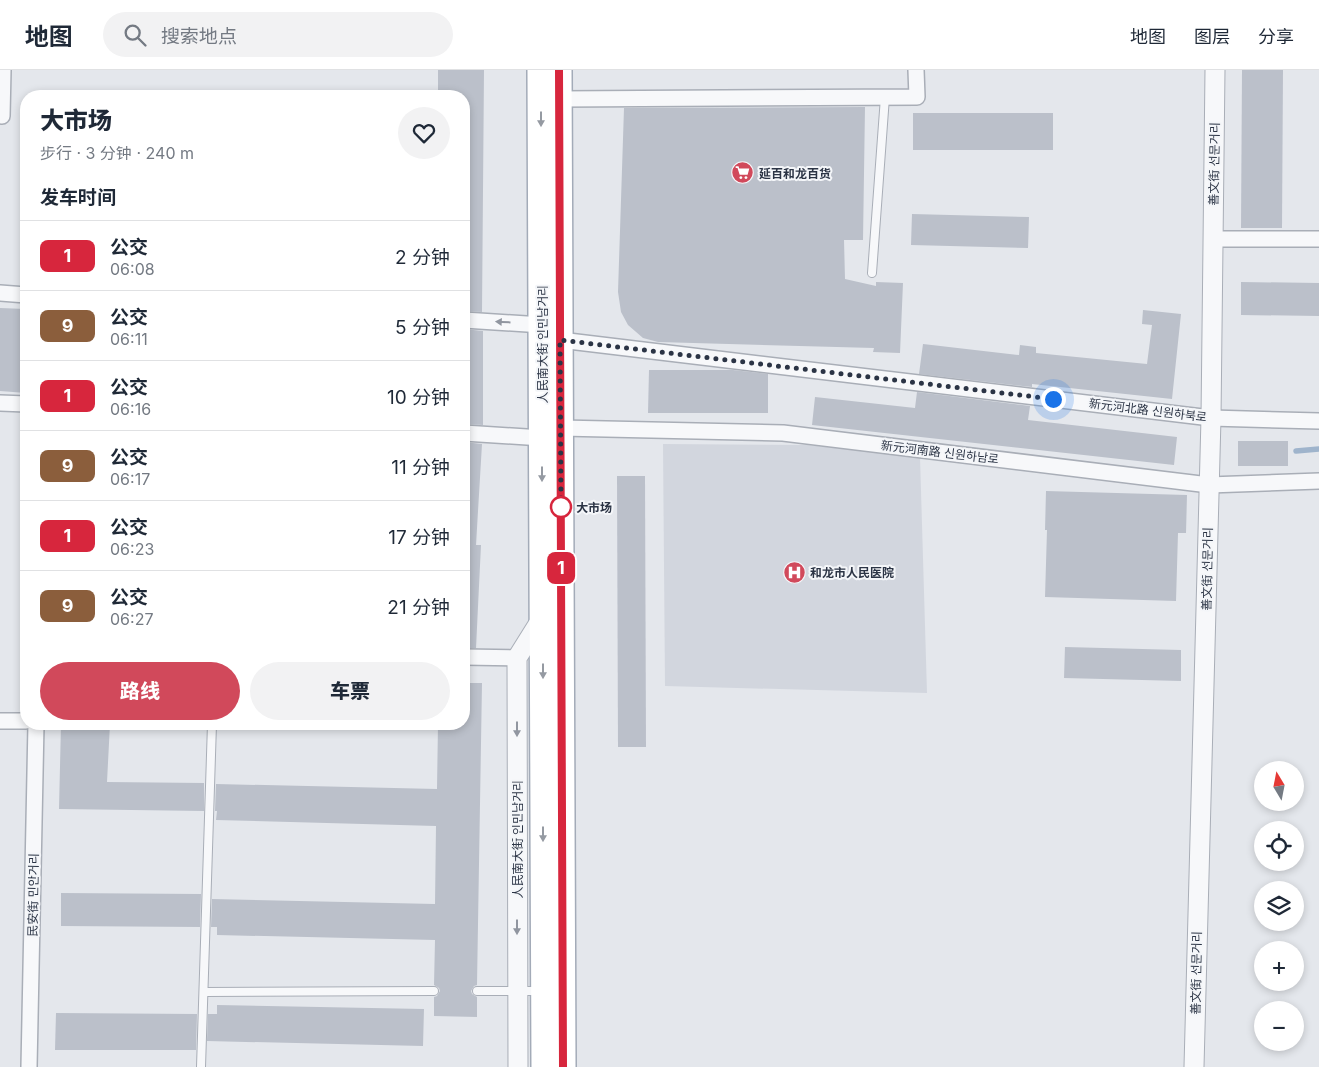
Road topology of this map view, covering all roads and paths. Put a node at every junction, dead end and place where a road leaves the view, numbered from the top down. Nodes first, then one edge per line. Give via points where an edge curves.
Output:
1 (3, 70) edge
2 (540, 70) edge
3 (559, 70) edge
4 (916, 70) edge
5 (1215, 70) edge
6 (885, 97) junction
7 (560, 99) junction
8 (2, 116) dead end
9 (1213, 239) junction
10 (1319, 239) edge
11 (872, 273) dead end
12 (0, 293) edge
13 (20, 295) edge
14 (470, 320) edge
15 (542, 325) junction
16 (560, 340) junction
17 (0, 403) edge
18 (20, 404) edge
19 (1211, 418) junction
20 (1319, 421) edge
21 (470, 433) edge
22 (551, 433) junction
23 (1319, 480) edge
24 (1209, 484) junction
25 (542, 618) junction
26 (470, 657) edge
27 (517, 658) junction
28 (0, 721) edge
29 (20, 721) edge
30 (36, 730) edge
31 (212, 730) edge
32 (434, 991) dead end
33 (477, 991) dead end
34 (517, 991) junction
35 (544, 991) junction
36 (204, 992) junction
37 (29, 1067) edge
38 (201, 1067) edge
39 (518, 1067) edge
40 (544, 1067) edge
41 (563, 1067) edge
42 (1194, 1067) edge

1 - 8 street
2 -> 15 main road, 人民南大街 인민남거리
3 - 7 main road, 人民南大街 인민남거리
4 - 6 street via 917,97
5 - 9 street, 善文街 선문거리
6 - 7 street
6 - 11 lane
7 - 16 main road, 人民南大街 인민남거리
9 - 10 street
9 - 19 street, 善文街 선문거리
12 - 13 street
15 -> 14 street
15 - 22 main road, 人民南大街 인민남거리
16 - 19 street, 新元河北路 신원하북로
16 - 22 main road, 人民南大街 인민남거리
17 - 18 street
19 - 20 street, 新元河北路 신원하북로
19 - 24 street, 善文街 선문거리
21 - 22 street, 新元河南路 신원하남로
22 - 24 street, 新元河南路 신원하남로 via 783,433
22 -> 25 main road, 人民南大街 인민남거리
22 - 41 main road, 人民南大街 인민남거리
23 - 24 street, 新元河南路 신원하남로
24 - 42 street, 善文街 선문거리
25 - 27 street
25 -> 35 main road, 人民南大街 인민남거리
26 - 27 street
27 -> 34 street, 人民南大街 인민남거리
28 - 29 street
30 - 37 street, 民安街 민안거리
31 - 36 lane
32 - 36 lane
33 - 34 lane
34 - 35 lane
34 - 39 street, 人民南大街 인민남거리
35 - 40 main road, 人民南大街 인민남거리
36 - 38 lane

